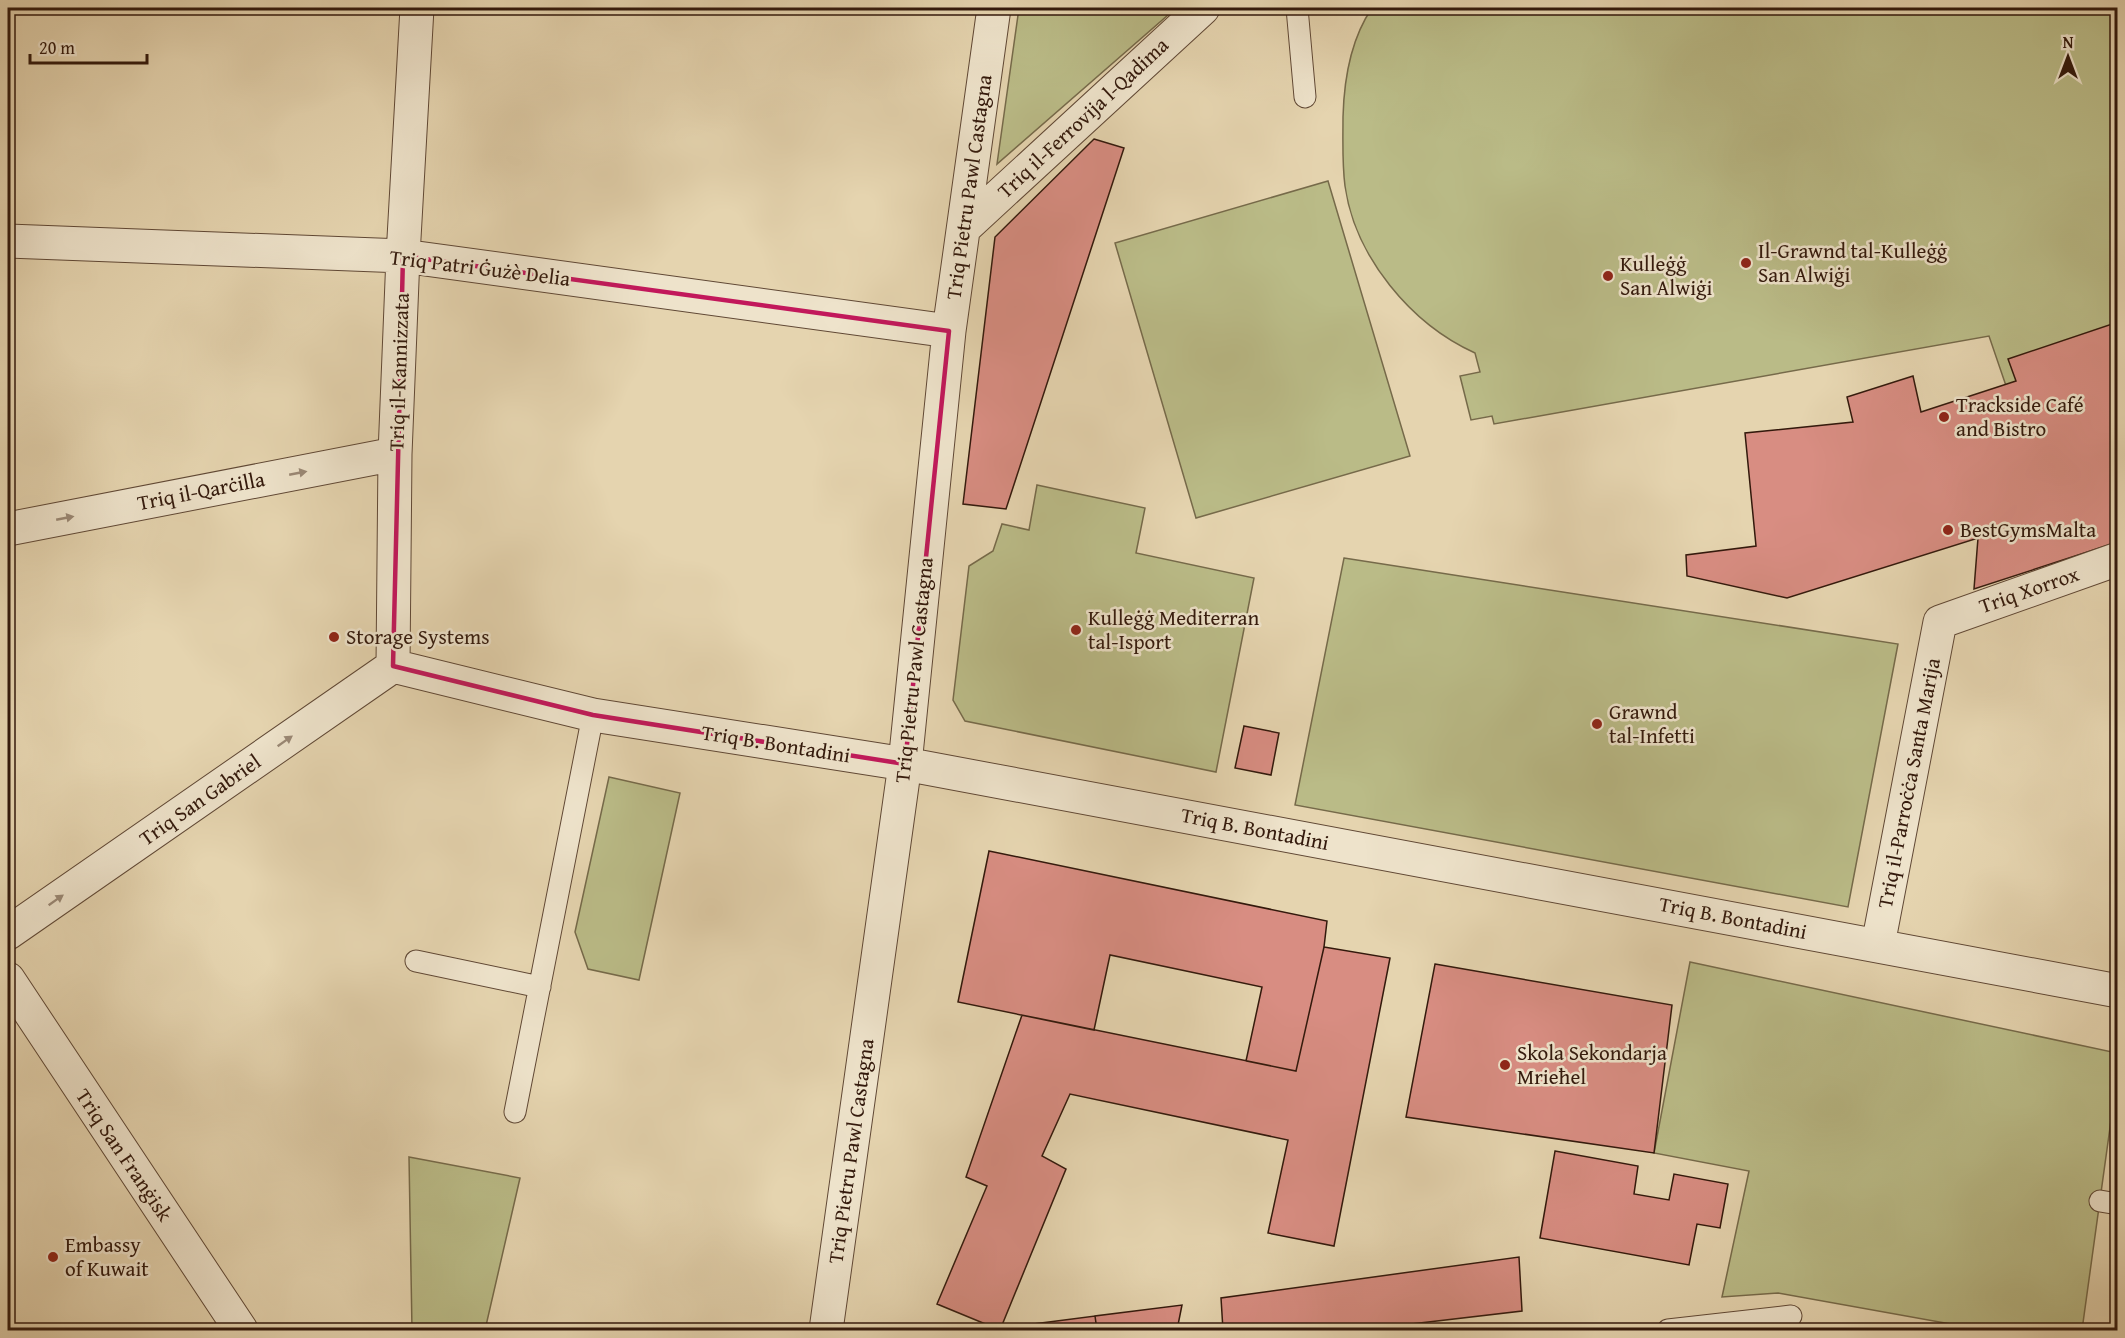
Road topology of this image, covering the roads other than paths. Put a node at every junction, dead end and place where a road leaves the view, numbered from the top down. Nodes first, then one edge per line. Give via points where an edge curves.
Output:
1 (417, 8) edge
2 (993, 8) edge
3 (1203, 8) edge
4 (1297, 8) edge
5 (1305, 97) dead end
6 (964, 228) junction
7 (8, 241) edge
8 (403, 256) junction
9 (950, 331) junction
10 (395, 454) junction
11 (8, 529) edge
12 (2118, 559) edge
13 (1940, 622) joint
14 (393, 666) junction
15 (593, 715) junction
16 (905, 764) junction
17 (8, 933) edge
18 (1878, 945) junction
19 (416, 962) dead end
20 (8, 979) edge
21 (540, 987) junction
22 (2118, 991) edge
23 (515, 1112) dead end
24 (1791, 1316) dead end
25 (241, 1330) edge
26 (826, 1330) edge
27 (1668, 1330) edge

1 - 8 street, Triq il-Kannizzata
2 - 6 street, Triq Pietru Pawl Castagna
3 - 6 street, Triq il-Ferrovija l-Qadima
4 - 5 lane
6 - 9 street, Triq Pietru Pawl Castagna
7 - 8 street, Triq Patri Ġużè Delia
8 - 9 street, Triq Patri Ġużè Delia
8 - 10 street, Triq il-Kannizzata
9 - 16 street, Triq Pietru Pawl Castagna
11 -> 10 street, Triq il-Qarċilla
10 - 14 street, Triq il-Kannizzata
12 - 13 street, Triq Xorrox
13 - 18 street, Triq il-Parroċċa Santa Marija
14 - 15 street, Triq B. Bontadini
17 -> 14 street, Triq San Gabriel
15 - 16 street, Triq B. Bontadini
15 - 21 lane
16 - 18 street, Triq B. Bontadini
16 - 26 street, Triq Pietru Pawl Castagna
18 - 22 street, Triq B. Bontadini
19 - 21 lane
20 - 25 street, Triq San Franġisk
21 - 23 lane
24 - 27 lane

